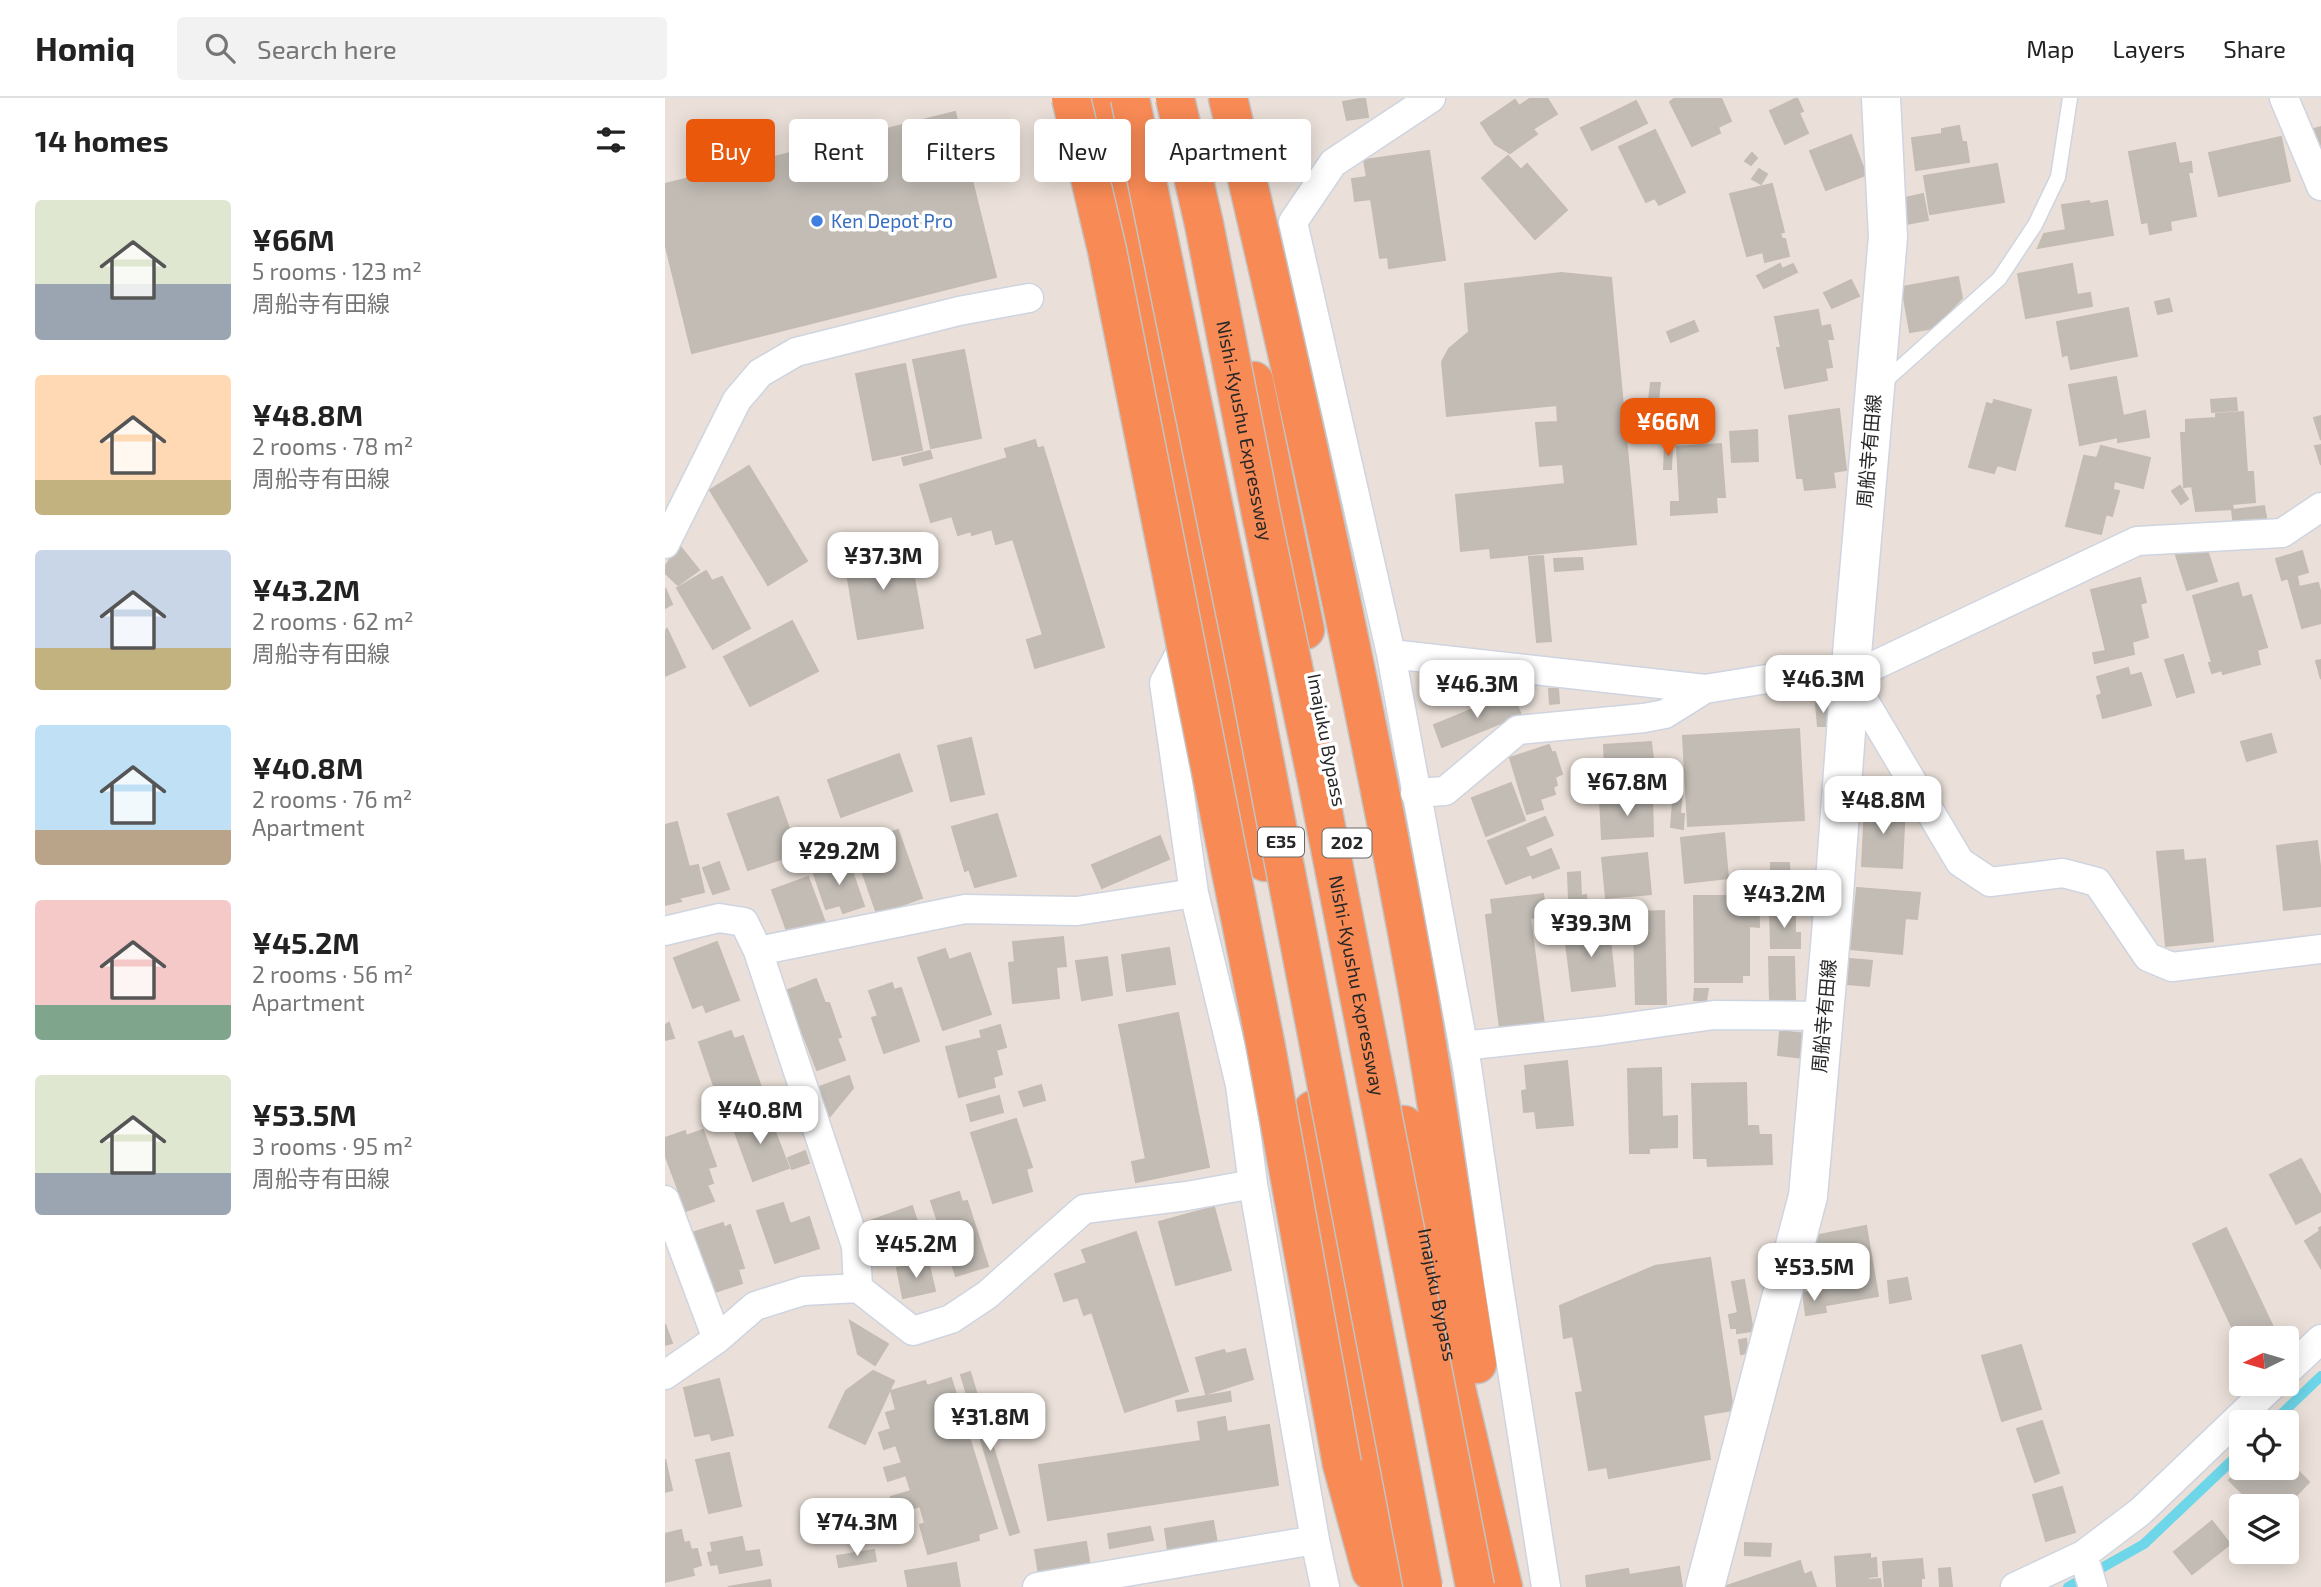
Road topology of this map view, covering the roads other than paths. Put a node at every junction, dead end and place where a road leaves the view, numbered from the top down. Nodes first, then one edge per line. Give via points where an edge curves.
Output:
1 (1071, 98) edge
2 (1103, 98) edge
3 (1130, 98) edge
4 (1175, 98) edge
5 (1193, 98) edge
6 (1228, 98) edge
7 (1431, 98) edge
8 (1881, 98) edge
9 (2070, 98) edge
10 (2284, 98) edge
11 (2321, 186) edge
12 (1028, 298) dead end
13 (1874, 391) junction
14 (1269, 455) junction
15 (1181, 478) junction
16 (2321, 507) edge
17 (665, 544) edge
18 (1214, 622) junction
19 (1391, 654) junction
20 (1850, 677) junction
21 (1705, 689) junction
22 (1415, 793) junction
23 (1194, 893) junction
24 (665, 931) edge
25 (2321, 949) edge
26 (758, 951) junction
27 (1824, 1016) junction
28 (1463, 1046) junction
29 (1253, 1184) junction
30 (665, 1200) edge
31 (858, 1288) junction
32 (717, 1339) junction
33 (2321, 1339) edge
34 (2299, 1360) edge
35 (665, 1375) edge
36 (2261, 1396) edge
37 (1315, 1540) junction
38 (2083, 1555) junction
39 (1038, 1587) edge
40 (1325, 1587) edge
41 (1375, 1587) edge
42 (1397, 1587) edge
43 (1423, 1587) edge
44 (1475, 1587) edge
45 (1503, 1587) edge
46 (1513, 1587) edge
47 (1546, 1587) edge
48 (1706, 1587) edge
49 (2015, 1587) edge
50 (2093, 1587) edge

1 - 41 highway, bridge via 1107,250 1252,977 1342,1464
2 - 15 highway
3 - 43 highway, E35, bridge via 1249,680
4 - 44 highway, Nishi-Kyushu Expressway / E35, bridge via 1205,224
5 - 14 highway, Imajuku Bypass / 202
6 - 46 highway via 1354,662 1417,987
7 - 19 street via 1333,163 1293,222
8 - 13 main road, 周船寺有田線 via 1888,237
9 - 13 lane via 2058,177 2035,225 2000,279
10 - 11 street
12 - 17 street via 796,352 760,373 737,400
13 - 20 main road, 周船寺有田線
14 - 15 street
14 - 45 highway, Imajuku Bypass / 202 via 1457,1392
15 - 18 highway
16 - 20 street via 2282,533 2137,541
18 - 23 street via 1183,648 1164,683
18 - 42 highway via 1288,967
19 - 21 street
19 - 22 street
20 - 21 street via 1779,677
20 - 25 street via 1961,862 1990,882 2063,873 2097,882 2148,957 2172,967
20 - 27 main road, 周船寺有田線
21 - 22 street via 1665,714 1518,730 1445,791
22 - 28 street
23 - 26 street via 1077,911 965,909
23 - 29 street via 1240,1085
24 - 26 street via 719,918 744,922
26 - 31 street via 856,1246
27 - 28 street via 1714,1015
27 - 48 main road, 周船寺有田線 via 1808,1196
28 - 47 street
29 - 31 street via 1084,1209 987,1295 951,1319 913,1331
29 - 37 street
30 - 32 street
31 - 32 street via 803,1291 755,1306
32 - 35 street
33 - 34 street
36 - 38 street via 2140,1511
37 - 39 street
37 - 40 street
38 - 49 street
38 - 50 street

